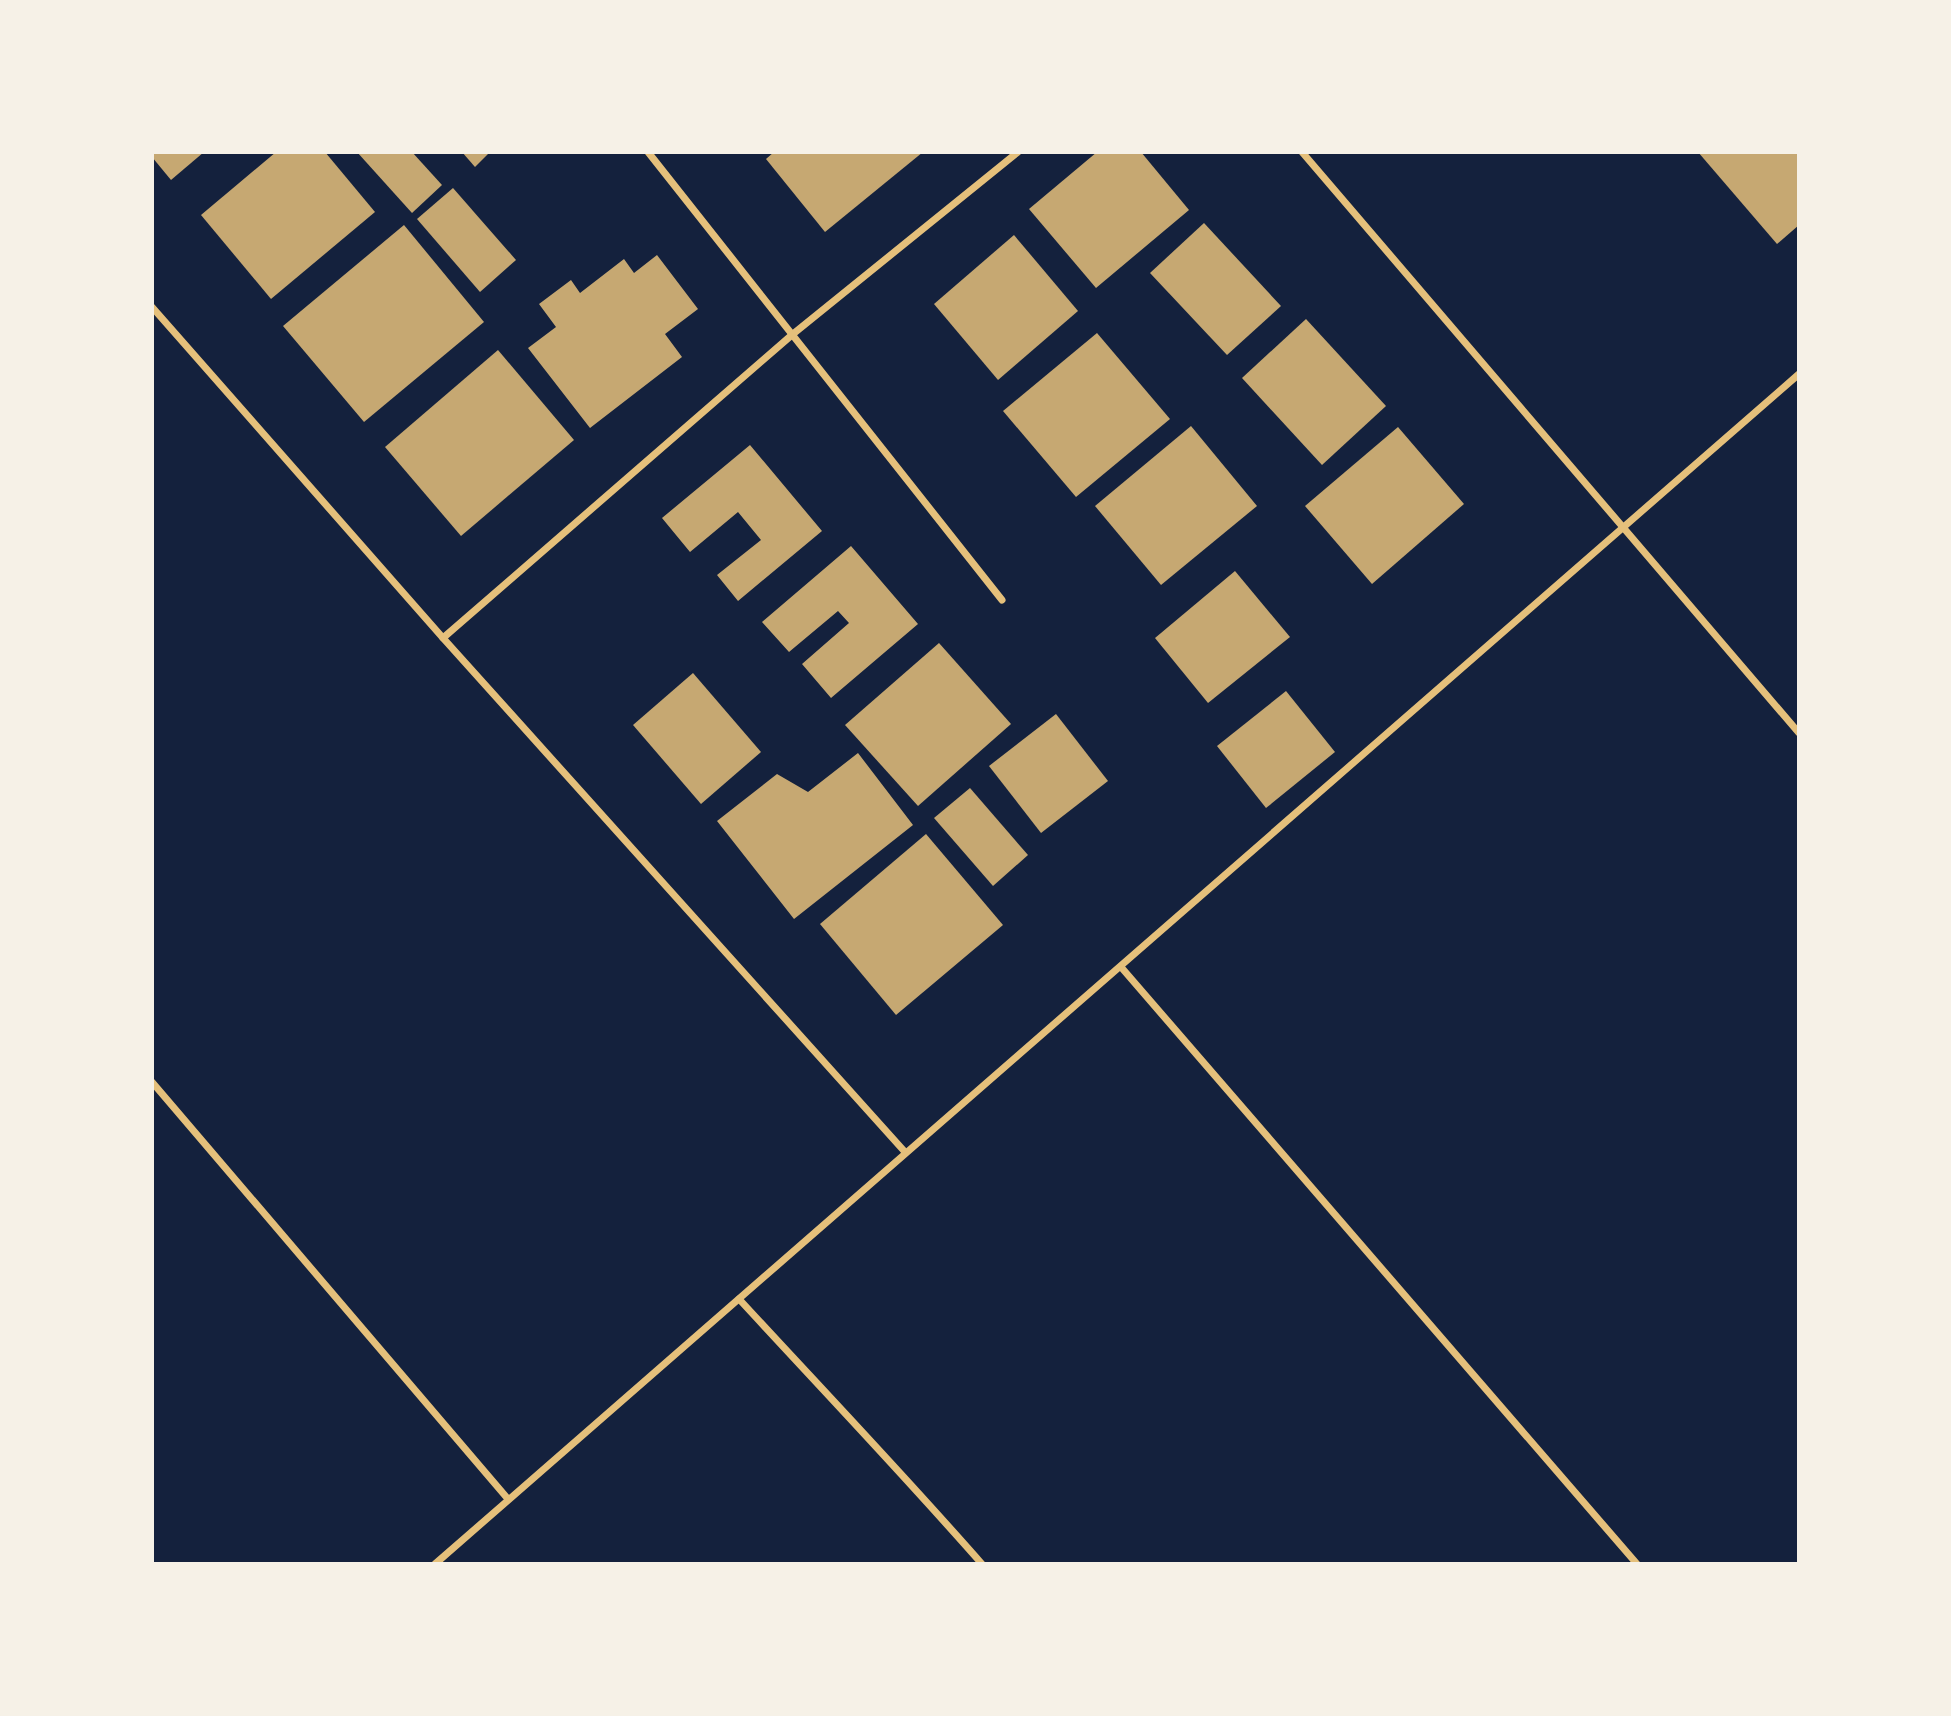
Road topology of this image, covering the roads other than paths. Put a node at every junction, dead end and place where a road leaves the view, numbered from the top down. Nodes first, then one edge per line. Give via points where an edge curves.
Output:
1 (648, 152) edge
2 (1018, 152) edge
3 (1302, 152) edge
4 (152, 307) edge
5 (793, 334) junction
6 (1799, 374) edge
7 (1623, 527) junction
8 (1002, 600) dead end
9 (443, 638) junction
10 (1799, 733) edge
11 (1121, 967) junction
12 (152, 1082) edge
13 (905, 1152) junction
14 (739, 1299) junction
15 (508, 1499) junction
16 (435, 1564) edge
17 (982, 1564) edge
18 (1637, 1564) edge

1 - 5 street
2 - 5 street
3 - 7 street
4 - 9 street
5 - 8 street
5 - 9 street
6 - 7 street
7 - 10 street
7 - 11 street
9 - 13 street
11 - 13 street
11 - 18 street
12 - 15 street
13 - 14 street
14 - 15 street
14 - 17 street
15 - 16 street

